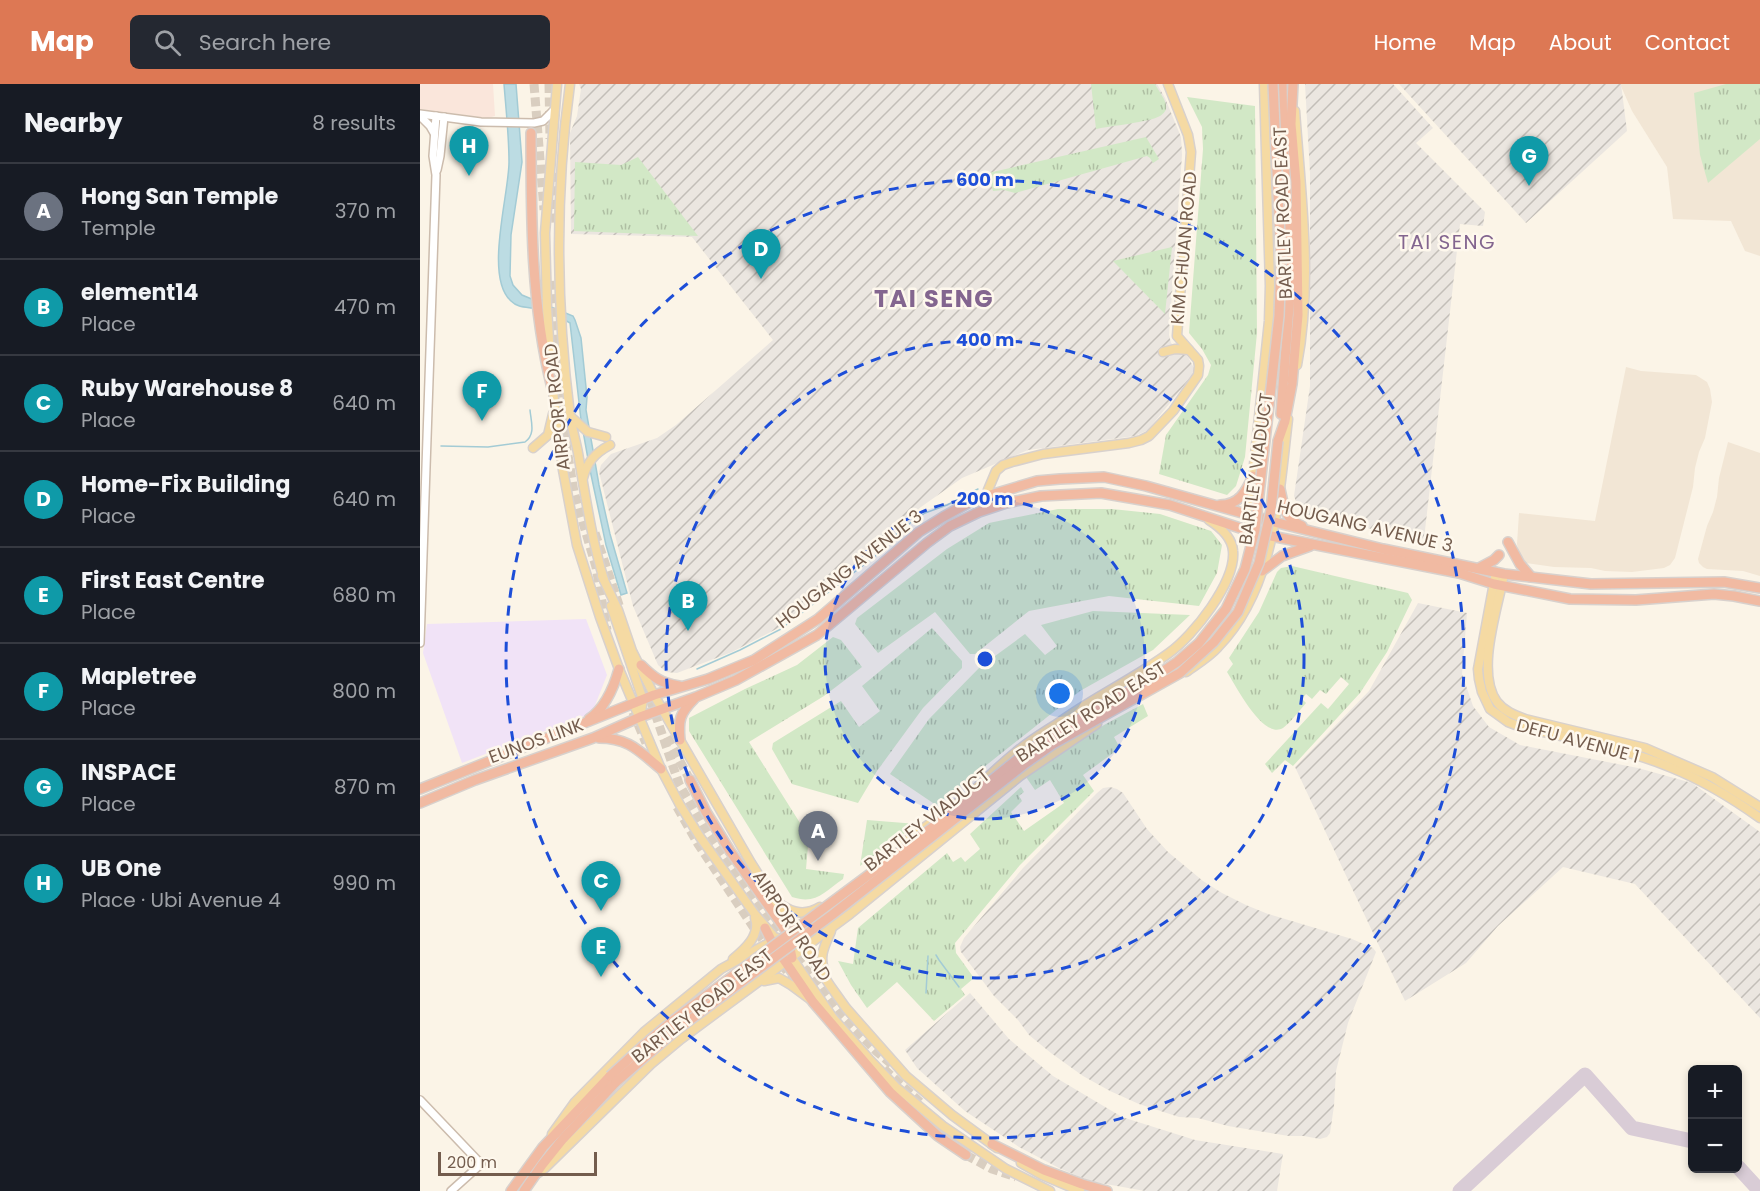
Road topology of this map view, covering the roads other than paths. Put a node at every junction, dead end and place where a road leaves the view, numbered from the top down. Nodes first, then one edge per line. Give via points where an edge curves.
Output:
1 (557, 84) edge
2 (570, 84) edge
3 (1168, 84) edge
4 (1264, 84) edge
5 (1273, 84) edge
6 (1282, 84) edge
7 (1293, 84) edge
8 (555, 108) junction
9 (420, 115) edge
10 (440, 117) junction
11 (434, 133) junction
12 (531, 133) dead end
13 (436, 175) junction
14 (1189, 350) junction
15 (1163, 352) dead end
16 (552, 388) junction
17 (554, 404) junction
18 (570, 416) junction
19 (1278, 441) junction
20 (533, 448) dead end
21 (1253, 476) junction
22 (992, 481) junction
23 (583, 482) junction
24 (1280, 489) junction
25 (1002, 491) junction
26 (987, 495) junction
27 (1208, 504) junction
28 (1250, 516) junction
29 (1203, 517) junction
30 (1274, 522) junction
31 (1249, 531) junction
32 (1318, 533) junction
33 (1271, 536) junction
34 (1508, 543) dead end
35 (1313, 545) junction
36 (1499, 555) dead end
37 (1479, 568) junction
38 (1262, 571) junction
39 (1500, 573) junction
40 (602, 576) junction
41 (1531, 577) junction
42 (1498, 584) junction
43 (1760, 588) edge
44 (1760, 601) edge
45 (835, 605) junction
46 (848, 610) junction
47 (420, 643) edge
48 (1175, 648) junction
49 (641, 665) junction
50 (619, 669) junction
51 (1190, 669) junction
52 (681, 686) junction
53 (654, 695) junction
54 (696, 698) junction
55 (639, 702) junction
56 (663, 710) junction
57 (640, 717) junction
58 (1060, 721) junction
59 (579, 726) junction
60 (593, 738) junction
61 (680, 740) junction
62 (1071, 741) junction
63 (661, 770) junction
64 (690, 780) tunnel mouth
65 (420, 789) edge
66 (420, 802) edge
67 (1760, 807) edge
68 (1760, 818) edge
69 (928, 824) junction
70 (939, 842) junction
71 (776, 901) junction
72 (754, 913) junction
73 (833, 927) junction
74 (765, 928) joint
75 (789, 930) junction
76 (774, 941) junction
77 (805, 948) junction
78 (789, 960) junction
79 (721, 969) junction
80 (758, 983) junction
81 (831, 987) junction
82 (813, 1002) junction
83 (613, 1079) junction
84 (420, 1100) edge
85 (945, 1109) junction
86 (943, 1126) junction
87 (992, 1144) junction
88 (543, 1147) junction
89 (966, 1155) tunnel mouth
90 (535, 1175) junction
91 (451, 1191) edge
92 (511, 1191) edge
93 (524, 1191) edge
94 (1050, 1191) edge
95 (1080, 1191) edge
96 (1107, 1191) edge

1 - 8 main road, AIRPORT ROAD
2 - 18 main road, AIRPORT ROAD via 562,146 559,232 561,327
3 - 14 main road, KIM CHUAN ROAD via 1191,152 1176,328 1178,339
4 - 21 main road, BARTLEY ROAD EAST via 1270,286
5 - 83 highway, BARTLEY VIADUCT, bridge via 1280,316 1255,530 1245,569 1226,609 1199,643 1177,662 1024,754 941,821 675,1019
6 - 19 highway, BARTLEY VIADUCT via 1291,279
7 - 19 highway via 1298,315 1292,384
7 - 24 main road, BARTLEY ROAD EAST via 1304,287
8 - 10 street via 540,122
8 - 16 main road, AIRPORT ROAD via 545,233
9 - 10 street
9 - 11 street
10 - 11 street
10 - 13 street
11 - 13 street
12 - 16 highway via 534,262
13 - 47 street
14 - 15 main road
14 - 22 main road, KIM CHUAN ROAD via 1198,360 1198,375 1173,411 1149,436 1129,443 1024,458 1003,465
16 - 17 main road, AIRPORT ROAD
17 - 20 main road via 548,435
17 - 50 main road, AIRPORT ROAD via 577,545
18 - 23 main road, AIRPORT ROAD
18 - 23 main road via 588,432 608,441 590,461
19 - 83 highway, BARTLEY VIADUCT, bridge via 1271,510 1260,563 1238,612 1214,642 1180,673 1026,763
21 - 27 highway via 1236,502
21 - 28 main road, BARTLEY ROAD EAST
22 - 25 main road
22 - 26 main road, KIM CHUAN ROAD
23 - 40 main road, AIRPORT ROAD
24 - 30 main road, BARTLEY ROAD EAST
24 - 32 highway via 1293,522
25 - 26 highway, HOUGANG AVENUE 3
25 - 27 highway, HOUGANG AVENUE 3 via 1037,481 1104,477
26 - 45 highway, HOUGANG AVENUE 3 via 919,532
27 - 28 highway, HOUGANG AVENUE 3
28 - 30 highway, HOUGANG AVENUE 3
28 - 31 main road, BARTLEY ROAD EAST
29 - 31 highway, HOUGANG AVENUE 3
29 - 46 highway, HOUGANG AVENUE 3 via 1170,505 1101,493 1041,496 1006,503 950,526
29 - 48 main road, BARTLEY ROAD EAST via 1227,536 1233,560 1216,601
30 - 32 highway, HOUGANG AVENUE 3
30 - 33 main road, BARTLEY ROAD EAST
31 - 33 highway, HOUGANG AVENUE 3
32 - 37 highway, HOUGANG AVENUE 3
33 - 35 highway, HOUGANG AVENUE 3
33 - 38 main road, BARTLEY ROAD EAST
34 - 41 highway
35 - 38 highway via 1282,556
35 - 42 highway, HOUGANG AVENUE 3
36 - 37 highway
37 - 39 highway, HOUGANG AVENUE 3
38 - 51 main road, BARTLEY ROAD EAST via 1245,612 1220,645
39 - 41 highway, HOUGANG AVENUE 3
39 - 42 main road, DEFU AVENUE 1
40 - 49 main road, AIRPORT ROAD
40 - 55 main road, AIRPORT ROAD
41 - 43 highway, HOUGANG AVENUE 3 via 1591,584 1724,582
42 - 44 highway, HOUGANG AVENUE 3 via 1570,599 1636,600 1714,594
42 - 67 main road, DEFU AVENUE 1 via 1487,678 1497,703 1504,709 1525,718 1645,748 1712,777
42 - 68 main road, DEFU AVENUE 1 via 1478,669 1482,692 1491,709 1521,727 1672,768 1731,797
45 - 46 highway
45 - 52 highway, HOUGANG AVENUE 3 via 754,660
46 - 54 highway, HOUGANG AVENUE 3 via 817,635 768,664
48 - 51 main road
48 - 58 main road, BARTLEY ROAD EAST
49 - 52 highway via 665,684
49 - 53 main road, AIRPORT ROAD
50 - 55 main road, AIRPORT ROAD
50 - 59 highway via 599,711
51 - 62 main road, BARTLEY ROAD EAST
52 - 53 highway, HOUGANG AVENUE 3
53 - 55 highway, HOUGANG AVENUE 3
53 - 56 main road, AIRPORT ROAD
54 - 56 highway, HOUGANG AVENUE 3
54 - 61 highway via 681,716
55 - 57 main road, AIRPORT ROAD
55 - 59 highway, EUNOS LINK
56 - 57 highway, EUNOS LINK
56 - 61 main road, AIRPORT ROAD
57 - 60 highway, EUNOS LINK
57 - 63 main road, AIRPORT ROAD
58 - 62 main road via 1057,736
58 - 69 main road, BARTLEY ROAD EAST
59 - 65 highway, EUNOS LINK
60 - 63 highway via 615,738 629,744
60 - 66 highway, EUNOS LINK
61 - 71 main road, AIRPORT ROAD
62 - 70 main road, BARTLEY ROAD EAST via 1020,776
63 - 72 main road, AIRPORT ROAD via 700,837
64 - 75 highway via 730,851
69 - 70 main road via 939,830
69 - 71 main road, BARTLEY ROAD EAST via 812,912 788,910
70 - 73 main road, BARTLEY ROAD EAST
71 - 75 main road, AIRPORT ROAD
72 - 74 main road, AIRPORT ROAD
72 - 79 main road via 757,927 752,938
73 - 77 main road, BARTLEY ROAD EAST
73 - 81 main road via 822,950 822,966
74 - 76 highway
75 - 76 main road, BARTLEY ROAD EAST
75 - 77 main road, AIRPORT ROAD
75 - 78 highway
76 - 78 highway
76 - 79 main road, BARTLEY ROAD EAST
77 - 78 main road, BARTLEY ROAD EAST
77 - 81 main road, AIRPORT ROAD
78 - 80 main road, BARTLEY ROAD EAST
78 - 82 highway
78 - 86 main road, AIRPORT ROAD via 869,1059
79 - 88 main road, BARTLEY ROAD EAST via 629,1046 575,1102
80 - 82 main road via 779,978
80 - 90 main road, BARTLEY ROAD EAST via 651,1064
81 - 85 main road, AIRPORT ROAD via 906,1076
82 - 89 highway via 890,1092 938,1136
83 - 88 highway, BARTLEY ROAD EAST via 579,1107
83 - 90 highway, BARTLEY ROAD EAST
84 - 91 street via 481,1164
85 - 86 main road
85 - 87 main road, AIRPORT ROAD
86 - 94 main road, AIRPORT ROAD via 1006,1169
87 - 95 main road, AIRPORT ROAD via 1042,1175
87 - 96 highway via 1044,1170
88 - 92 highway, BARTLEY ROAD EAST
90 - 93 highway, BARTLEY ROAD EAST

